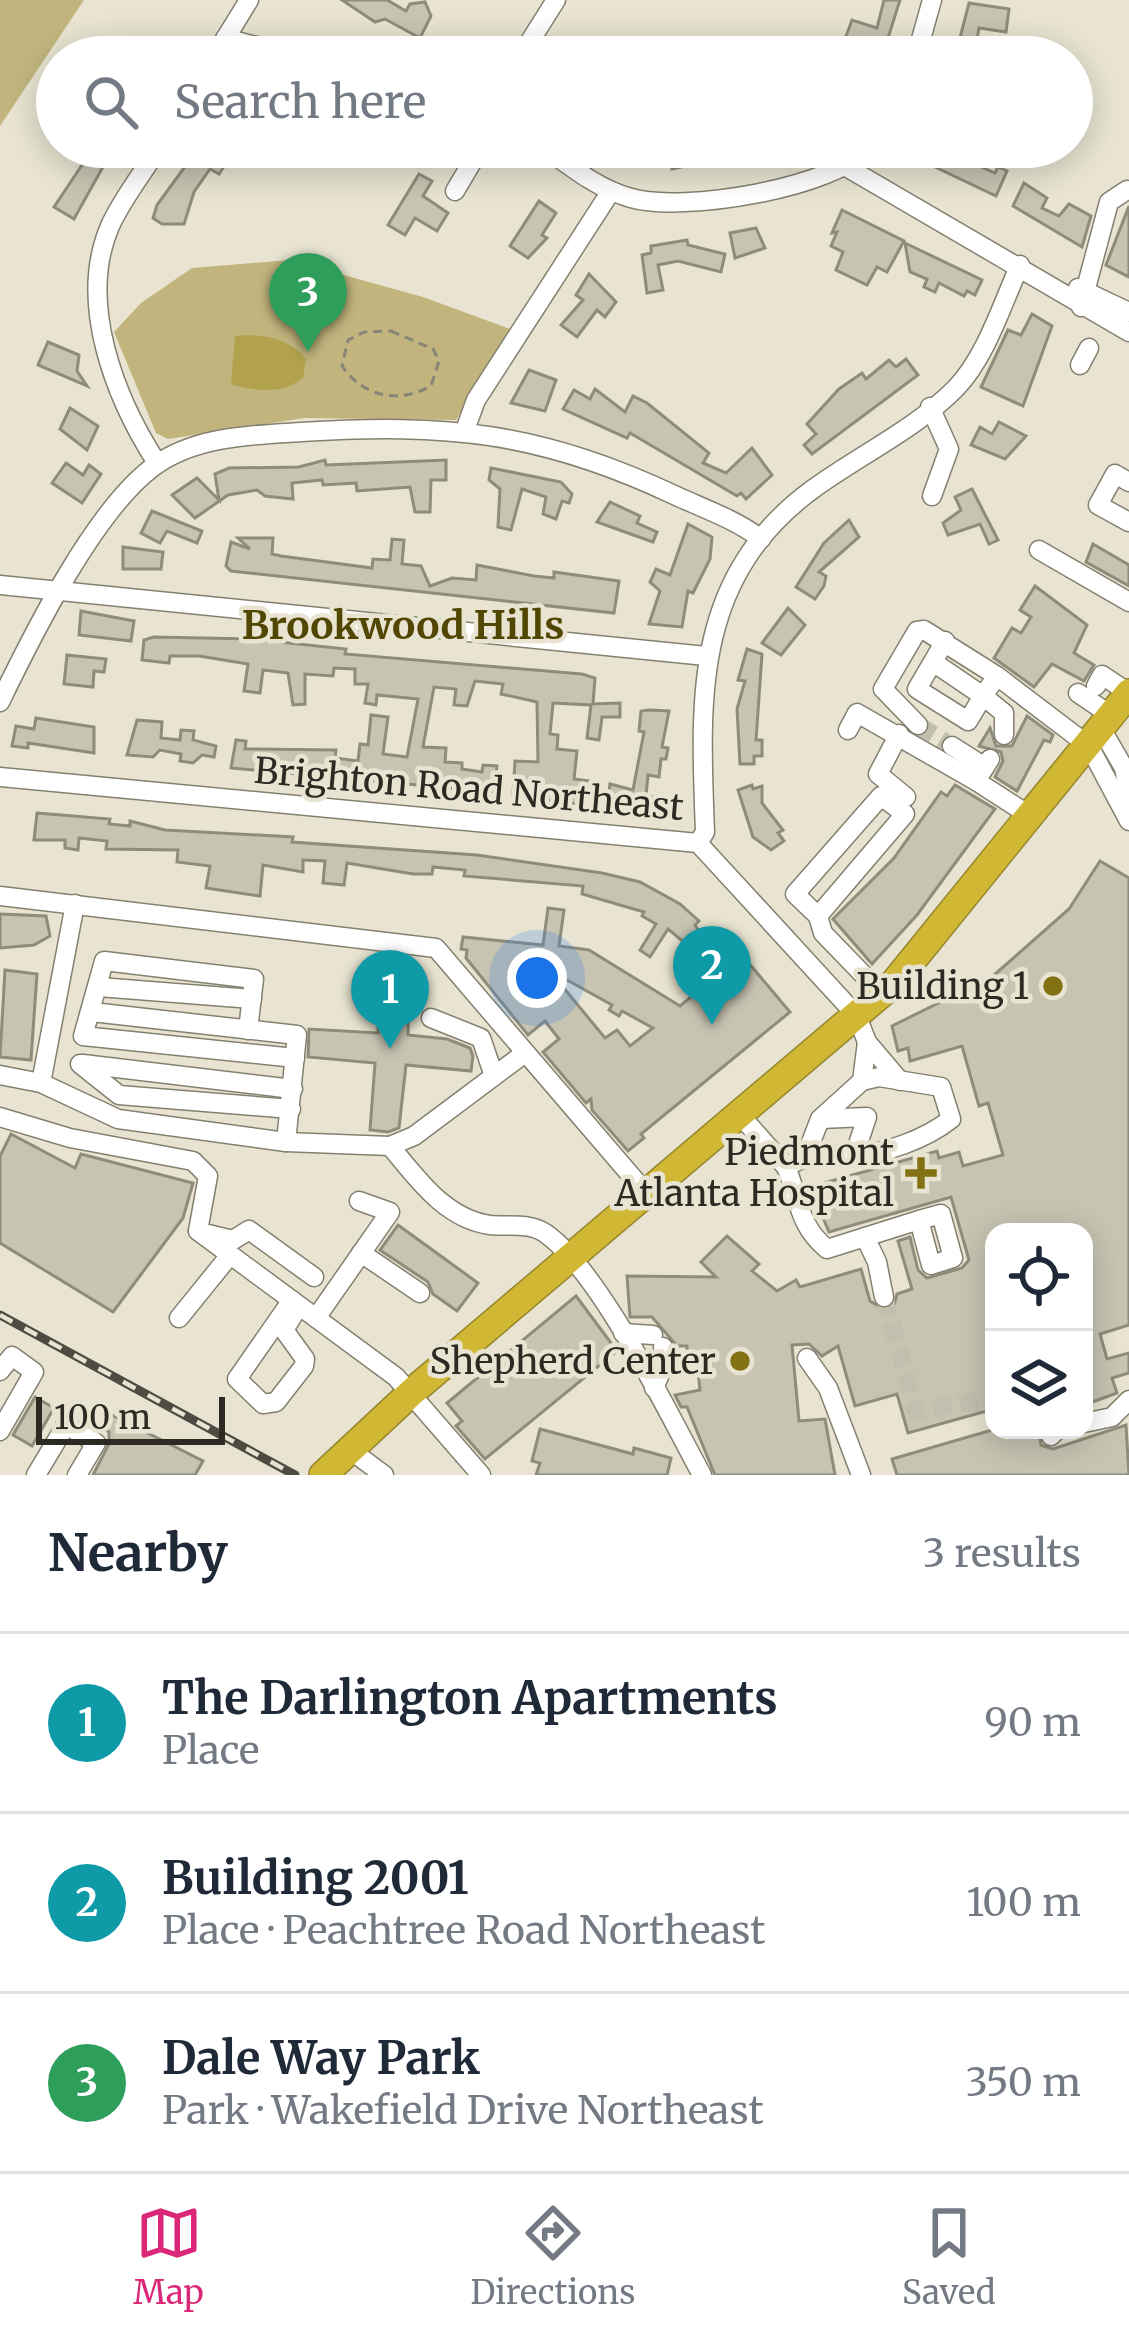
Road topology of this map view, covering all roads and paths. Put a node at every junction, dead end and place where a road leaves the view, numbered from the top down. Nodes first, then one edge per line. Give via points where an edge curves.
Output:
1 (249, 0) edge
2 (556, 0) edge
3 (932, 0) edge
4 (227, 36) edge
5 (533, 36) edge
6 (922, 36) edge
7 (146, 168) edge
8 (469, 168) edge
9 (576, 168) edge
10 (848, 169) joint
11 (1127, 190) edge
12 (455, 191) dead end
13 (611, 191) junction
14 (1020, 265) junction
15 (1084, 299) junction
16 (1129, 311) edge
17 (1129, 332) edge
18 (357, 384) joint
19 (930, 407) junction
20 (465, 430) junction
21 (157, 464) junction
22 (1129, 482) edge
23 (932, 496) dead end
24 (1129, 521) edge
25 (761, 539) junction
26 (1039, 550) dead end
27 (0, 585) edge
28 (60, 591) junction
29 (1129, 602) edge
30 (945, 641) junction
31 (706, 656) junction
32 (932, 662) junction
33 (997, 676) junction
34 (983, 696) junction
35 (0, 702) edge
36 (968, 721) junction
37 (1108, 721) edge
38 (909, 729) junction
39 (848, 730) dead end
40 (1004, 735) dead end
41 (1126, 768) edge
42 (984, 769) junction
43 (0, 777) edge
44 (906, 796) dead end
45 (1118, 800) junction
46 (1033, 818) junction
47 (1129, 821) edge
48 (698, 843) junction
49 (0, 896) edge
50 (75, 904) junction
51 (812, 910) junction
52 (782, 933) junction
53 (99, 987) junction
54 (882, 994) junction
55 (252, 999) junction
56 (92, 1012) junction
57 (431, 1018) dead end
58 (862, 1029) junction
59 (248, 1030) junction
60 (83, 1036) junction
61 (525, 1053) junction
62 (295, 1058) junction
63 (0, 1076) edge
64 (494, 1076) junction
65 (900, 1081) junction
66 (862, 1082) junction
67 (41, 1083) junction
68 (292, 1099) junction
69 (741, 1116) junction
70 (0, 1117) edge
71 (818, 1126) junction
72 (286, 1142) junction
73 (390, 1146) junction
74 (828, 1153) junction
75 (806, 1154) junction
76 (854, 1156) junction
77 (787, 1167) junction
78 (646, 1193) junction
79 (359, 1201) dead end
80 (919, 1220) dead end
81 (198, 1231) junction
82 (859, 1239) junction
83 (361, 1253) junction
84 (230, 1255) junction
85 (570, 1259) junction
86 (314, 1277) dead end
87 (420, 1294) dead end
88 (884, 1297) tunnel mouth
89 (296, 1303) junction
90 (179, 1318) dead end
91 (316, 1318) junction
92 (623, 1333) junction
93 (807, 1358) dead end
94 (0, 1371) edge
95 (654, 1388) junction
96 (413, 1391) junction
97 (1129, 1400) edge
98 (1094, 1426) edge
99 (0, 1431) edge
100 (347, 1451) junction
101 (36, 1475) edge
102 (77, 1475) edge
103 (323, 1475) edge
104 (384, 1475) edge
105 (481, 1475) edge
106 (702, 1475) edge
107 (861, 1475) edge

1 - 4 street
2 - 5 street
3 - 6 street
7 - 21 street via 108,230 96,303
8 - 12 street
9 - 13 street
10 - 13 street via 694,203 652,203
10 - 14 street
11 - 15 street via 1109,202
13 - 20 street via 476,400
14 - 15 street
14 - 19 street via 972,367
15 - 16 street
15 - 17 street
18 - 18 path via 411,397 431,386 439,361 418,340 364,332 342,351 342,366
19 - 23 street via 949,448
19 - 25 street via 809,492
20 - 21 street via 260,434 196,446
20 - 25 street via 591,458
21 - 28 street via 126,493
22 - 24 street via 1114,474 1098,505
25 - 31 street via 728,592
26 - 29 street
27 - 28 street
28 - 31 street
28 - 35 street
30 - 32 street
30 - 33 street
30 - 38 street via 917,631 883,689
31 - 48 street via 705,832
32 - 34 street
32 - 36 street via 916,689
33 - 34 street
33 - 37 street
34 - 36 street
34 - 40 street via 1004,713
36 - 42 street via 949,744
37 - 37 street via 1102,675 1087,690
37 - 41 street
37 - 45 street
37 - 46 highway
38 - 39 street via 857,712
38 - 42 street
38 - 44 street via 878,773
41 - 45 street via 1129,794
42 - 46 street
43 - 48 street, Brighton Road Northeast
45 - 47 street
46 - 54 highway
48 - 52 street, Brighton Road Northeast
49 - 50 street
50 - 61 street via 436,948
50 - 67 street
51 - 51 street via 905,814 881,796 795,893
51 - 52 street
51 - 54 street via 823,933
52 - 58 street, Brighton Road Northeast
53 - 55 street
53 - 55 street via 104,961 254,979
53 - 56 street
54 - 58 highway
55 - 59 street
56 - 59 street
56 - 60 street
57 - 64 street via 481,1039
58 - 65 street, Brighton Road Northeast
58 - 66 street
58 - 69 highway
59 - 62 street via 297,1035
60 - 62 street
60 - 68 street via 80,1064
61 - 64 street
61 - 78 street
62 - 68 street
63 - 67 street
64 - 73 street
65 - 66 street
65 - 76 street via 941,1087 951,1119
66 - 71 street
67 - 72 street via 118,1118
68 - 72 street
69 - 77 street
69 - 78 highway
70 - 81 street via 193,1161 208,1177
71 - 74 street
71 - 75 street
71 - 76 street via 871,1114
72 - 73 street
73 - 85 street via 451,1210 491,1225 532,1227
74 - 75 street
74 - 76 street
75 - 77 street
77 - 82 street via 812,1237 827,1249
78 - 85 highway
79 - 83 street via 390,1212
80 - 82 street
81 - 84 street
81 - 86 street via 233,1240 249,1230
82 - 88 street
83 - 87 street
83 - 91 street
84 - 89 street
84 - 90 street
85 - 92 street
85 - 96 highway
89 - 89 street via 237,1379 263,1404 276,1402 304,1366 284,1330
89 - 91 street
91 - 96 street
92 - 95 street
92 - 95 street via 658,1341 665,1363
93 - 107 street via 828,1388
94 - 99 street via 12,1356 32,1366
95 - 106 street
96 - 100 highway
96 - 105 street
97 - 98 street
100 - 103 highway
100 - 104 street
101 - 102 street via 66,1425 96,1443

